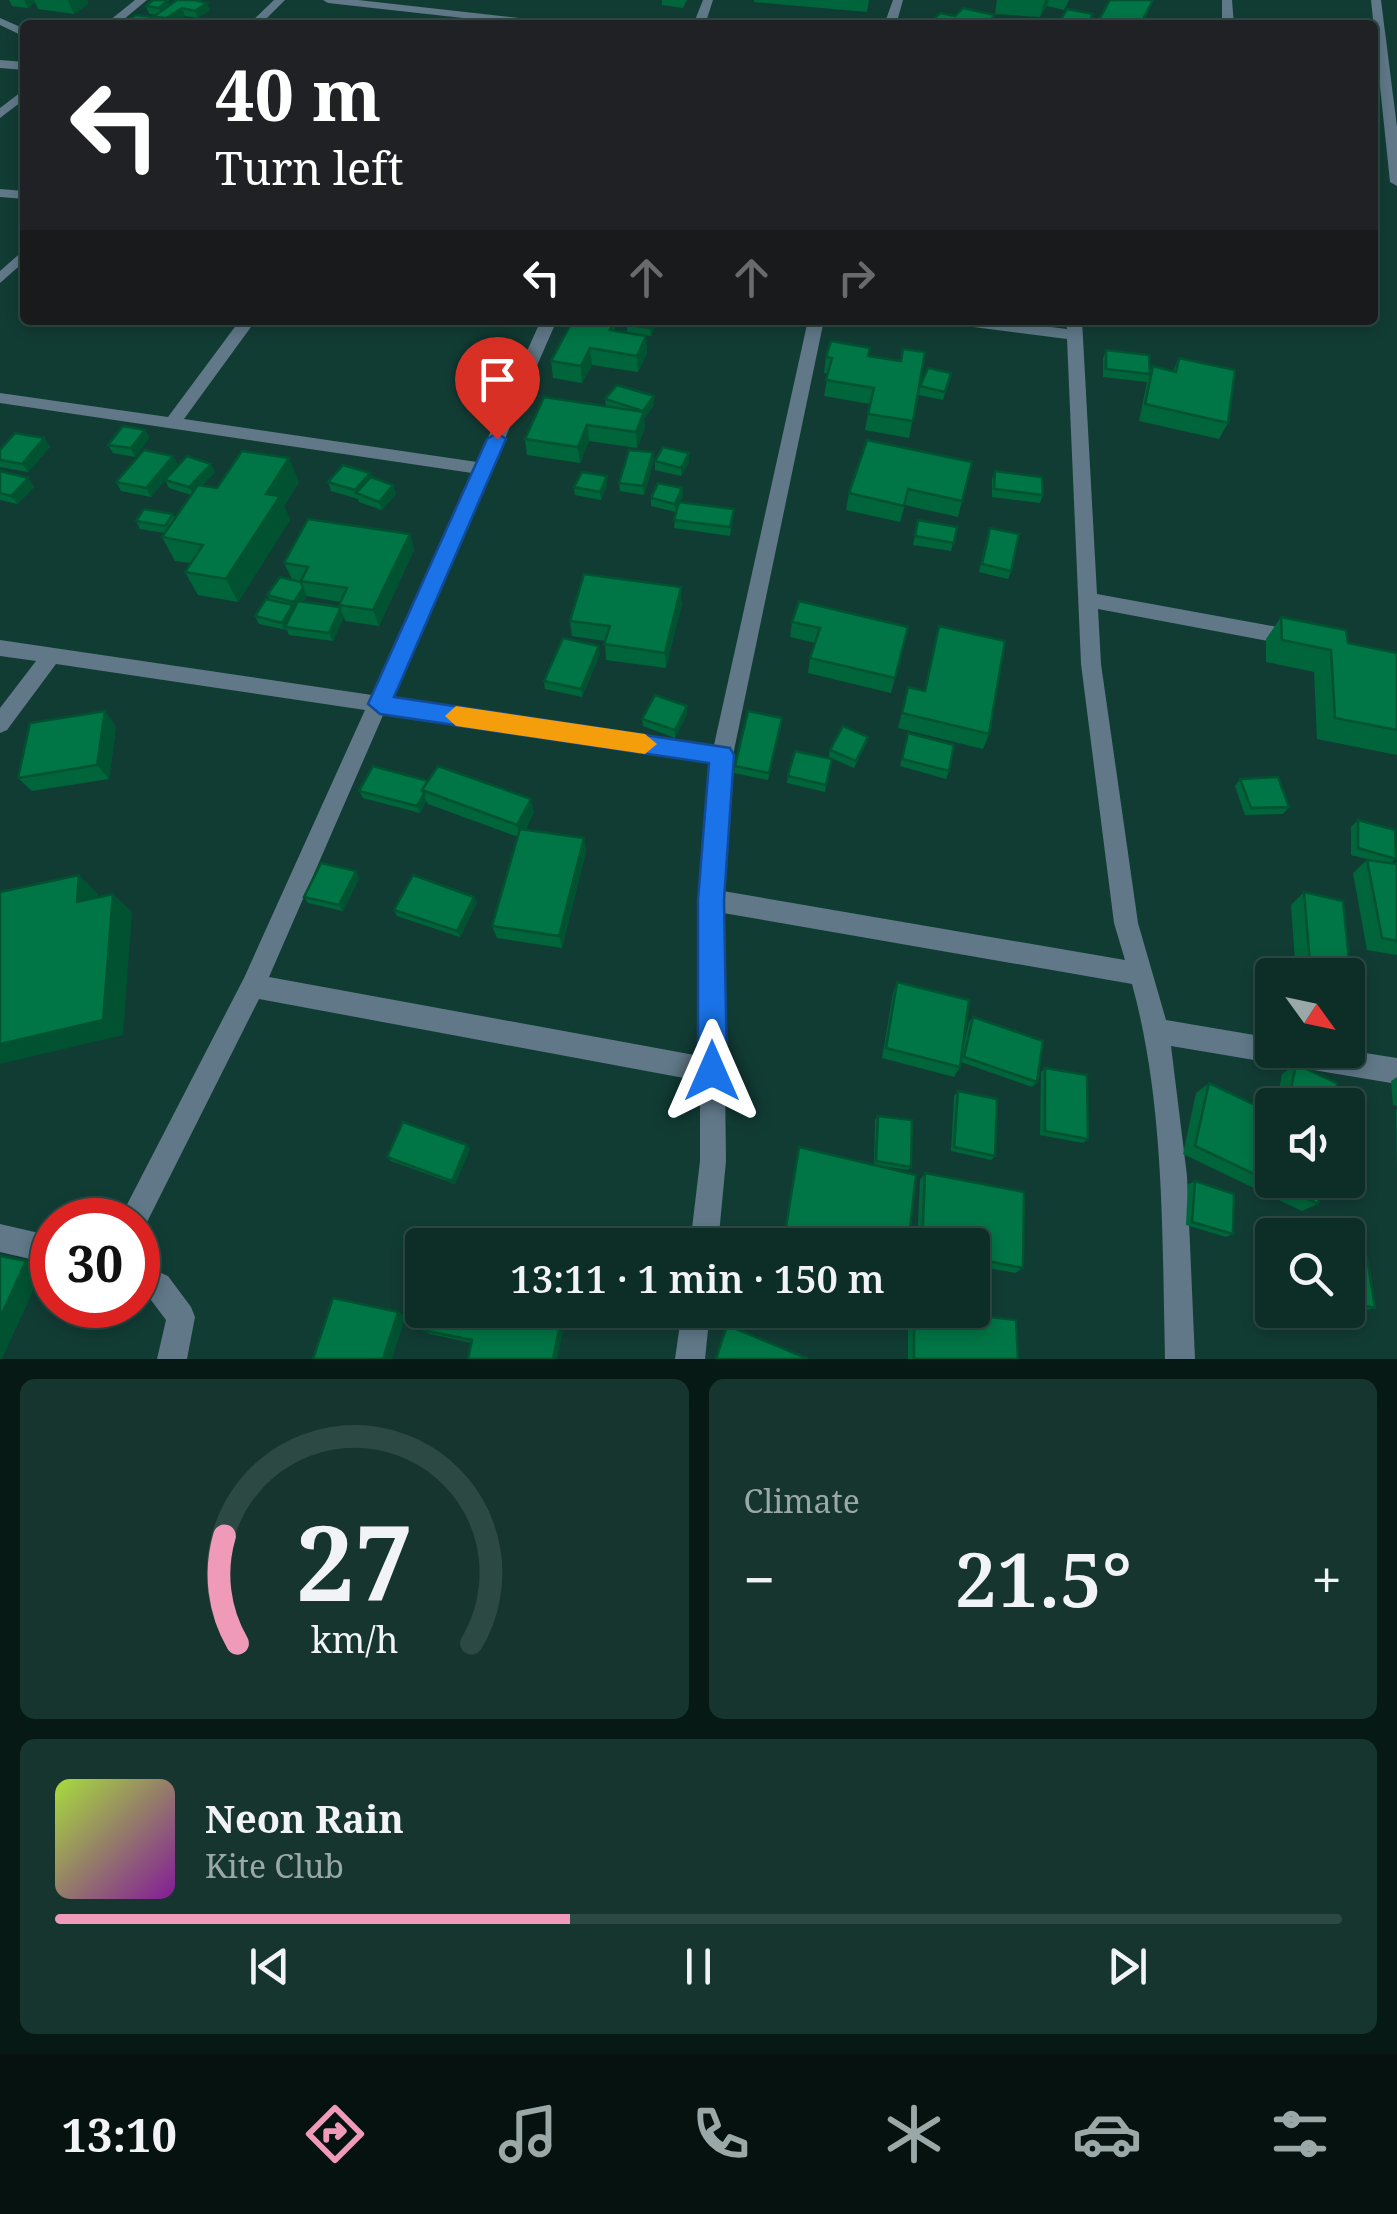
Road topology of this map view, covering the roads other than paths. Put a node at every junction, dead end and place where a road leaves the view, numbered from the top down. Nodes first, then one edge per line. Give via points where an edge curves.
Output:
1 (142, 0) edge
2 (280, 0) edge
3 (328, 0) edge
4 (1376, 0) edge
5 (116, 20) edge
6 (259, 20) edge
7 (510, 20) edge
8 (1382, 55) junction
9 (1397, 58) edge
10 (20, 97) edge
11 (0, 114) edge
12 (1394, 144) edge
13 (1397, 182) edge
14 (20, 258) edge
15 (0, 280) edge
16 (244, 325) edge
17 (548, 325) edge
18 (815, 325) edge
19 (1041, 325) edge
20 (1074, 327) edge
21 (0, 398) edge
22 (173, 422) junction
23 (484, 469) junction
24 (1090, 600) junction
25 (1320, 644) edge
26 (0, 648) edge
27 (51, 656) junction
28 (380, 704) junction
29 (0, 724) edge
30 (722, 755) junction
31 (711, 900) junction
32 (1140, 974) junction
33 (253, 986) junction
34 (1156, 1031) junction
35 (712, 1071) junction
36 (1397, 1071) edge
37 (145, 1198) edge
38 (706, 1228) edge
39 (0, 1238) edge
40 (30, 1245) edge
41 (160, 1289) edge
42 (694, 1328) edge
43 (172, 1359) edge
44 (690, 1359) edge
45 (1180, 1359) edge

1 - 5 street
2 - 6 street
3 - 7 street
4 - 8 street
8 - 9 street
8 - 12 street
10 - 11 street
12 - 13 street
14 - 15 street
16 - 22 street
17 - 23 street
18 - 30 street
19 - 20 street
20 - 24 street
21 - 22 street
22 - 23 street
23 - 28 street
24 - 25 street
24 - 32 street via 1091,664 1113,830
26 - 27 street
27 - 28 street
27 - 29 street
28 - 30 street
28 - 33 street
30 - 31 street
31 - 32 street
31 - 35 street
32 - 34 street
33 - 35 street
33 - 37 street
34 - 36 street
34 - 45 street via 1174,1176
35 - 38 street
39 - 40 street
41 - 43 street via 181,1316
42 - 44 street

